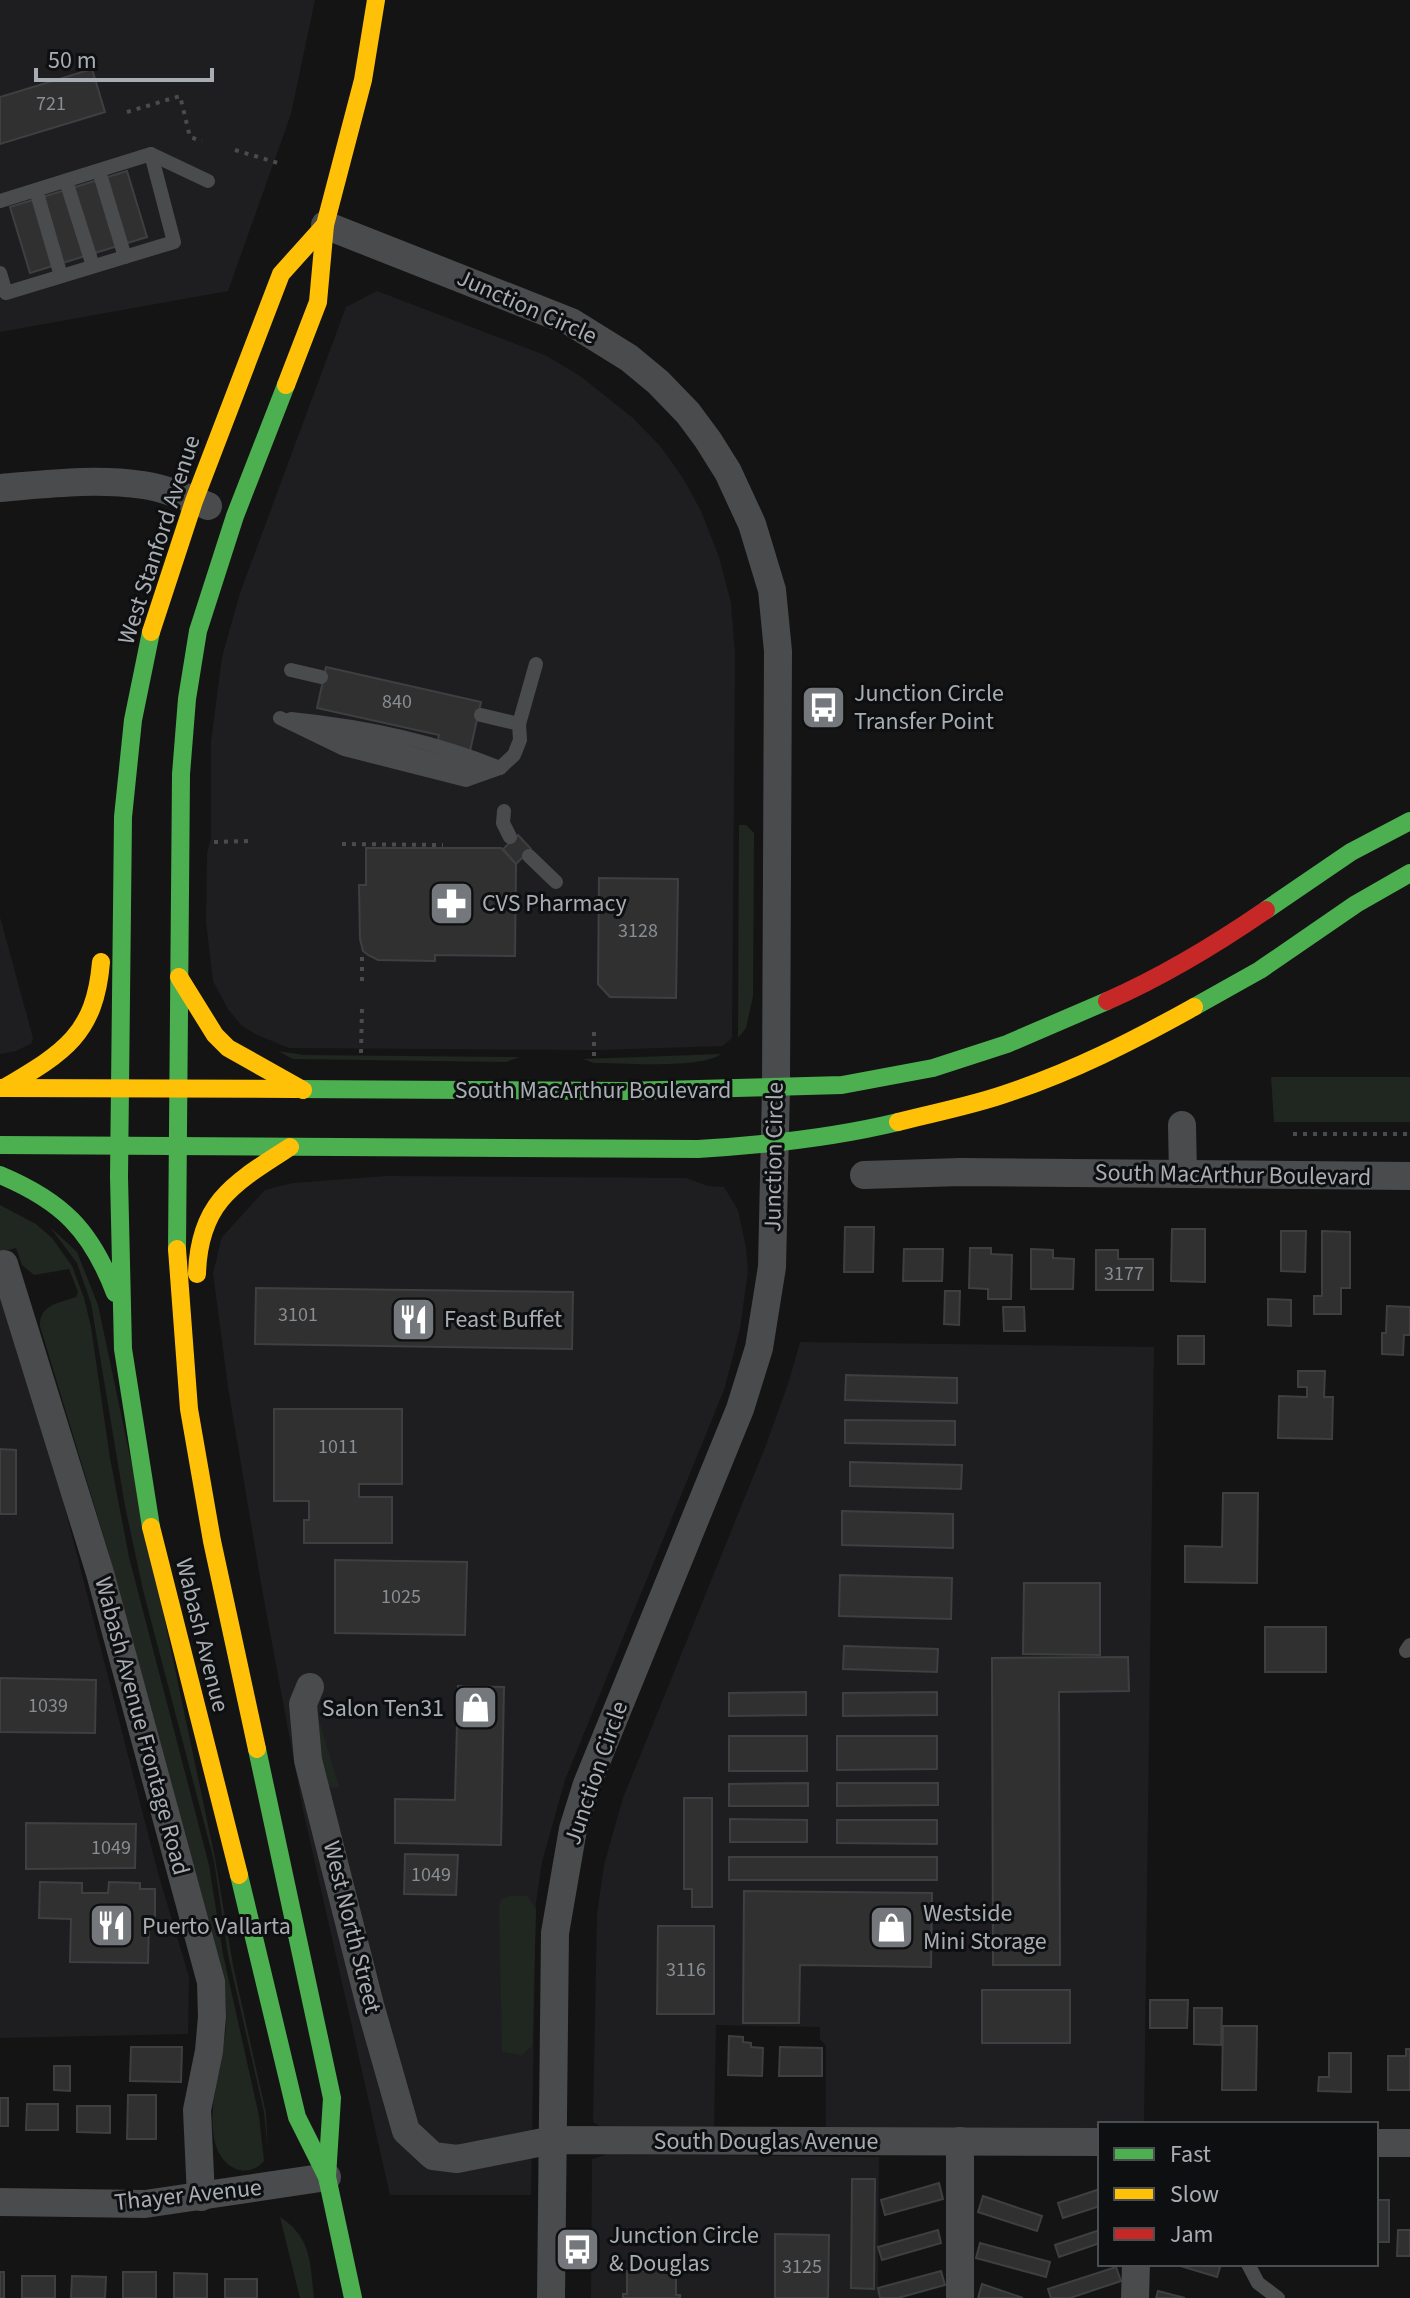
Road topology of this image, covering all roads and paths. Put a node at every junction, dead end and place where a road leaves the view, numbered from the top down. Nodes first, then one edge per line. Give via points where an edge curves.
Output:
1 (376, 0) edge
2 (127, 112) dead end
3 (202, 141) dead end
4 (235, 150) dead end
5 (151, 154) junction
6 (278, 163) dead end
7 (99, 171) junction
8 (66, 181) junction
9 (208, 181) dead end
10 (36, 190) junction
11 (0, 201) edge
12 (325, 225) junction
13 (125, 257) junction
14 (93, 266) junction
15 (0, 273) edge
16 (61, 276) junction
17 (0, 488) edge
18 (194, 501) junction
19 (235, 516) junction
20 (536, 664) dead end
21 (291, 670) dead end
22 (321, 677) dead end
23 (481, 715) dead end
24 (519, 724) junction
25 (500, 768) junction
26 (504, 811) dead end
27 (123, 817) junction
28 (1410, 821) edge
29 (510, 837) dead end
30 (249, 841) dead end
31 (208, 842) dead end
32 (342, 844) dead end
33 (443, 845) dead end
34 (102, 850) dead end
35 (529, 856) dead end
36 (1410, 873) edge
37 (556, 882) dead end
38 (101, 941) dead end
39 (362, 954) dead end
40 (179, 977) junction
41 (362, 981) dead end
42 (362, 1008) dead end
43 (594, 1029) dead end
44 (361, 1053) dead end
45 (594, 1056) dead end
46 (2, 1088) edge
47 (120, 1088) junction
48 (776, 1088) junction
49 (178, 1089) junction
50 (303, 1090) junction
51 (1182, 1125) dead end
52 (1293, 1134) dead end
53 (1410, 1134) edge
54 (775, 1144) junction
55 (0, 1145) edge
56 (120, 1145) junction
57 (177, 1146) junction
58 (290, 1147) junction
59 (1183, 1174) junction
60 (0, 1175) edge
61 (864, 1175) dead end
62 (1410, 1176) edge
63 (4, 1264) dead end
64 (202, 1334) dead end
65 (123, 1339) junction
66 (224, 1493) dead end
67 (212, 1541) junction
68 (310, 1687) dead end
69 (553, 2140) junction
70 (960, 2141) junction
71 (1098, 2142) edge
72 (1378, 2143) edge
73 (1410, 2143) edge
74 (433, 2156) joint
75 (327, 2177) junction
76 (201, 2197) junction
77 (0, 2202) edge
78 (1136, 2266) edge
79 (1249, 2266) edge
80 (353, 2298) edge
81 (551, 2298) edge
82 (960, 2298) edge
83 (1135, 2298) edge
84 (1278, 2298) edge

1 - 12 main road, West Stanford Avenue via 363,80
2 - 3 path via 180,96 190,137
4 - 6 path
5 - 7 lane
5 - 9 lane
5 - 13 lane via 174,242
7 - 8 lane
7 - 13 lane
8 - 10 lane
8 - 14 lane
10 - 11 lane
10 - 16 lane
12 - 18 main road, West Stanford Avenue via 281,274
12 - 19 main road, West Stanford Avenue via 318,302
12 - 48 street, Junction Circle via 571,322 601,339 658,382 688,413 728,472 752,524 772,590 778,651
13 - 14 lane
14 - 16 lane
15 - 16 lane via 6,293
17 - 18 street via 119,483 158,488
18 - 19 street
18 - 27 main road, West Stanford Avenue via 142,670
19 - 40 main road, West Stanford Avenue via 198,631 187,699
20 - 24 lane
21 - 22 lane
23 - 24 lane
24 - 25 lane via 514,755
25 - 25 lane via 466,780 344,749 280,718 349,724
26 - 29 lane
27 - 34 main road
27 - 47 main road, West Stanford Avenue
28 - 48 main road, South MacArthur Boulevard via 1351,852 1219,942 1073,1018 933,1068 842,1085
30 - 31 path
32 - 33 path
35 - 37 lane
36 - 54 main road via 1248,977 1073,1069 941,1113
38 - 46 main road via 101,982 86,1026 50,1062
39 - 41 path
40 - 49 main road, West Stanford Avenue
40 - 50 main road via 228,1048
42 - 44 path
43 - 45 path
46 - 47 main road, South MacArthur Boulevard
47 - 49 main road, South MacArthur Boulevard
47 - 56 main road, Wabash Avenue
48 - 50 main road, South MacArthur Boulevard
48 - 54 street, Junction Circle
49 - 50 main road, South MacArthur Boulevard
49 - 57 main road, Wabash Avenue
51 - 59 street
52 - 53 path
54 - 58 main road via 698,1149
54 - 69 street, Junction Circle via 772,1267 759,1348 740,1409 573,1829 555,1933
55 - 56 main road
56 - 57 main road
56 - 65 main road, Wabash Avenue
57 - 58 main road
57 - 67 main road, Wabash Avenue via 182,1341
58 - 64 main road via 230,1186 206,1220 196,1261
59 - 61 street, South MacArthur Boulevard
59 - 62 street, South MacArthur Boulevard
60 - 65 main road via 53,1199 86,1233 115,1291
63 - 76 street, Wabash Avenue Frontage Road via 100,1573 211,1982 209,2051 197,2110
65 - 75 main road, Wabash Avenue via 153,1539 297,2117
66 - 67 main road
67 - 75 main road, Wabash Avenue via 332,2098
68 - 74 street, West North Street via 303,1704 308,1760 370,2005 406,2131
69 - 70 street, South Douglas Avenue
69 - 74 street, South Douglas Avenue via 457,2159
69 - 81 street, Junction Circle
70 - 71 street, South Douglas Avenue
70 - 82 street
72 - 73 street
75 - 76 street, Thayer Avenue
75 - 80 main road, Wabash Avenue
76 - 77 street, Thayer Avenue via 145,2204
78 - 83 street
79 - 84 lane via 1258,2283

